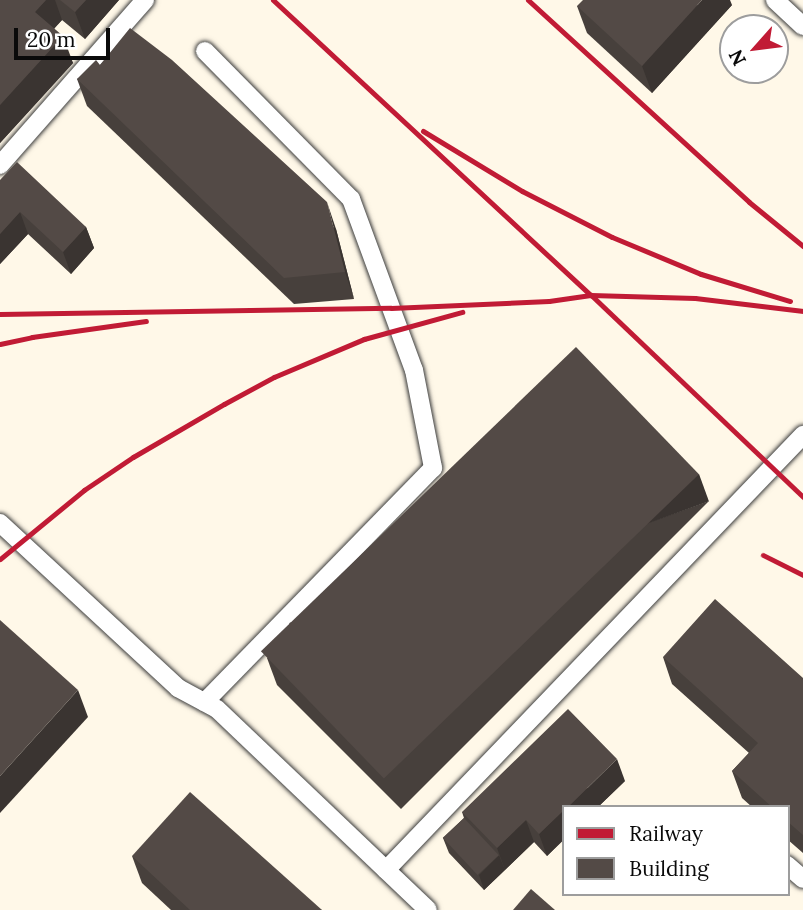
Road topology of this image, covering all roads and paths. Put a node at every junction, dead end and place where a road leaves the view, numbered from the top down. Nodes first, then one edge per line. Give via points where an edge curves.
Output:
1 (145, 0) edge
2 (775, 0) edge
3 (803, 26) edge
4 (205, 51) dead end
5 (0, 165) edge
6 (803, 435) edge
7 (0, 523) edge
8 (205, 702) junction
9 (789, 867) edge
10 (386, 870) junction
11 (803, 879) edge
12 (428, 910) edge

1 - 5 lane
2 - 3 lane
4 - 8 lane via 351,199 414,370 433,468
6 - 10 lane
7 - 8 lane via 178,688
8 - 10 lane
9 - 11 lane
10 - 12 lane

